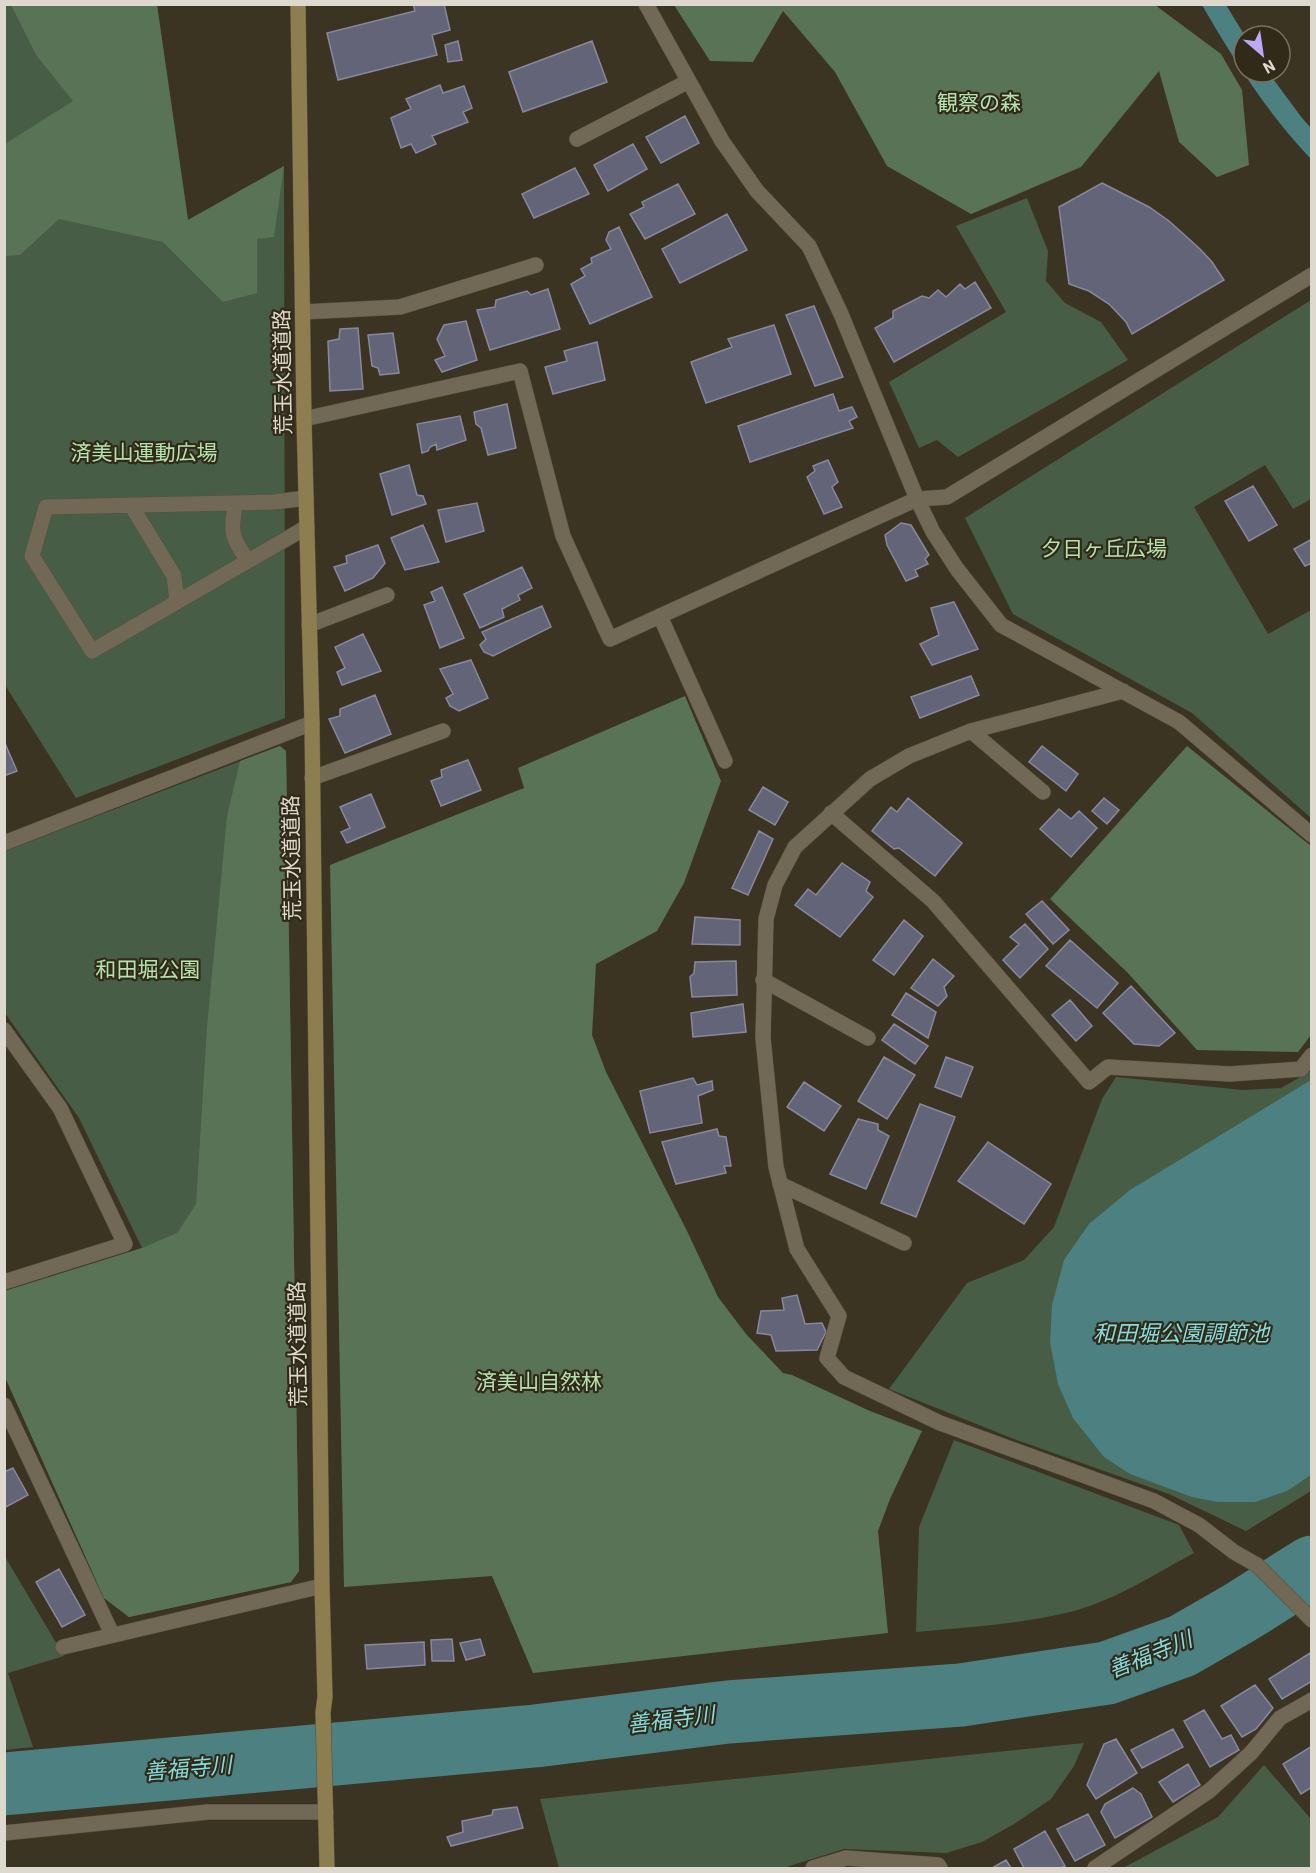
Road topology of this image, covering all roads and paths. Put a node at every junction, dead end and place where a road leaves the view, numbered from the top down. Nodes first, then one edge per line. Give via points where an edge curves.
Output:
1 (297, 4) edge
2 (646, 4) edge
3 (687, 82) junction
4 (577, 139) dead end
5 (536, 265) dead end
6 (1311, 275) edge
7 (303, 312) junction
8 (304, 419) junction
9 (306, 498) junction
10 (917, 499) junction
11 (236, 503) junction
12 (131, 505) junction
13 (307, 527) junction
14 (248, 560) junction
15 (387, 595) dead end
16 (177, 601) junction
17 (660, 616) junction
18 (309, 625) junction
19 (1123, 691) junction
20 (312, 723) junction
21 (443, 731) dead end
22 (971, 731) junction
23 (725, 761) dead end
24 (312, 778) junction
25 (1043, 792) dead end
26 (831, 813) junction
27 (1311, 835) edge
28 (4, 843) edge
29 (763, 980) junction
30 (4, 1030) edge
31 (867, 1038) dead end
32 (1311, 1055) edge
33 (780, 1184) junction
34 (904, 1243) dead end
35 (4, 1282) edge
36 (4, 1406) edge
37 (322, 1586) junction
38 (1308, 1617) edge
39 (112, 1634) junction
40 (63, 1647) dead end
41 (1311, 1700) edge
42 (326, 1812) junction
43 (4, 1833) edge
44 (327, 1869) edge
45 (813, 1869) edge
46 (940, 1869) edge
47 (1095, 1869) edge

1 - 7 main road, 荒玉水道道路
2 - 3 street
3 - 4 street
3 - 10 street via 757,191 809,246
5 - 7 street via 400,307
6 - 10 street via 947,497
7 - 8 main road, 荒玉水道道路
8 - 9 main road, 荒玉水道道路
8 - 17 street via 520,371 563,536 610,639
9 - 11 street
9 - 13 main road, 荒玉水道道路
10 - 17 street
10 - 19 street via 957,569 1001,625
11 - 12 street
11 - 14 street via 231,526 237,546
12 - 16 street via 174,576
12 - 16 street via 46,507 32,556 92,651
13 - 14 street
13 - 18 main road, 荒玉水道道路
14 - 16 street
15 - 18 street
17 - 23 street
18 - 20 main road, 荒玉水道道路
19 - 22 street
19 - 27 street via 1179,722
20 - 24 main road, 荒玉水道道路
20 - 28 street
21 - 24 street
22 - 25 street
22 - 26 street via 909,756 870,779
24 - 37 main road, 荒玉水道道路
26 - 29 street via 795,847 775,885 766,919
26 - 32 street via 933,901 1089,1082 1108,1067 1230,1074 1300,1069
29 - 31 street
29 - 33 street via 763,1038
30 - 35 street via 60,1108 125,1244
33 - 34 street
33 - 38 street via 797,1249 839,1316 827,1358 844,1377 940,1423 1154,1501 1199,1525 1257,1565
36 - 39 street
37 - 39 street
37 - 42 main road, 荒玉水道道路
39 - 40 street
41 - 47 street via 1280,1718 1251,1753 1209,1791
42 - 43 street via 208,1812
42 - 44 main road
45 - 46 street via 846,1858 938,1865

